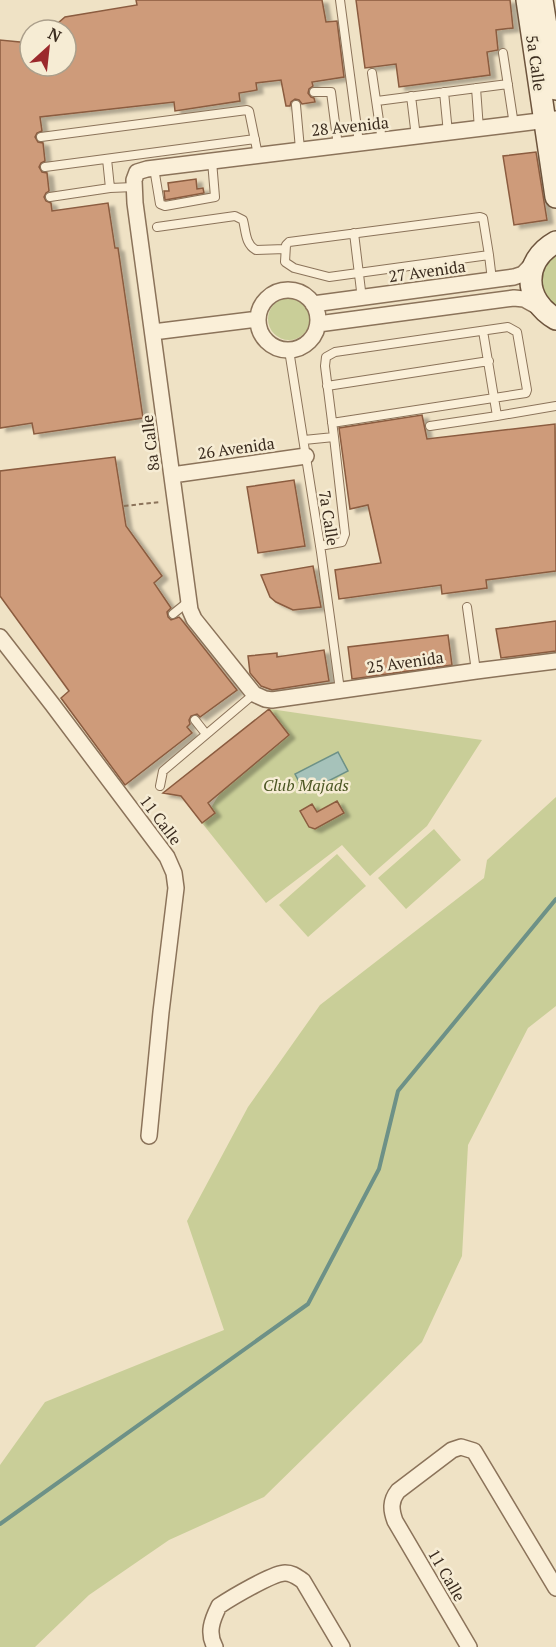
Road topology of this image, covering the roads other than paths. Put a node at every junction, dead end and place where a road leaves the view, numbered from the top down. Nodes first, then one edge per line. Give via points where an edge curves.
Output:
1 (340, 0) edge
2 (527, 0) edge
3 (542, 0) edge
4 (503, 53) dead end
5 (372, 73) dead end
6 (508, 84) junction
7 (476, 88) junction
8 (556, 89) edge
9 (314, 92) dead end
10 (444, 92) junction
11 (411, 96) junction
12 (377, 101) junction
13 (296, 105) dead end
14 (550, 120) edge
15 (514, 125) junction
16 (479, 129) junction
17 (448, 133) junction
18 (41, 136) dead end
19 (416, 136) junction
20 (255, 139) junction
21 (382, 141) junction
22 (359, 143) junction
23 (338, 146) junction
24 (300, 149) junction
25 (258, 155) junction
26 (107, 159) junction
27 (212, 161) junction
28 (45, 167) dead end
29 (151, 168) junction
30 (134, 187) junction
31 (110, 188) junction
32 (556, 196) edge
33 (50, 197) dead end
34 (157, 227) dead end
35 (354, 233) junction
36 (556, 242) edge
37 (285, 249) junction
38 (489, 255) junction
39 (537, 258) junction
40 (360, 272) junction
41 (492, 280) junction
42 (362, 299) junction
43 (313, 304) junction
44 (549, 314) edge
45 (259, 322) junction
46 (318, 324) junction
47 (483, 331) junction
48 (153, 335) junction
49 (289, 350) junction
50 (489, 361) junction
51 (327, 386) junction
52 (494, 399) junction
53 (556, 406) edge
54 (497, 416) junction
55 (332, 423) junction
56 (430, 426) dead end
57 (334, 437) junction
58 (304, 440) junction
59 (306, 456) junction
60 (172, 475) junction
61 (320, 546) junction
62 (189, 601) junction
63 (467, 607) dead end
64 (173, 614) dead end
65 (0, 637) edge
66 (556, 662) edge
67 (476, 671) junction
68 (340, 690) junction
69 (257, 696) junction
70 (195, 720) dead end
71 (206, 734) junction
72 (160, 786) dead end
73 (149, 1136) dead end
74 (556, 1588) edge
75 (214, 1644) edge
76 (342, 1647) edge
77 (469, 1647) edge

1 - 22 lane
2 - 14 street, 5a Calle
3 - 8 street, 5a Calle
4 - 6 lane
5 - 12 lane
6 - 7 lane
6 - 15 lane
7 - 10 lane
7 - 16 lane
9 - 23 lane via 331,92
10 - 11 lane
10 - 17 lane
11 - 12 lane
11 - 19 lane
12 - 21 lane
13 - 24 lane
14 - 15 street, 28 Avenida
14 - 32 street, 5a Calle
15 - 16 street, 28 Avenida
16 - 17 street, 28 Avenida
17 - 19 street, 28 Avenida
18 - 20 lane via 244,110 249,111
19 - 21 street, 28 Avenida
20 - 25 lane
20 - 26 lane
21 - 22 street, 28 Avenida
22 - 23 street, 28 Avenida
23 - 24 street, 28 Avenida
24 - 25 street, 28 Avenida
25 - 27 street, 28 Avenida
26 - 28 lane
26 - 31 lane
27 - 29 street, 28 Avenida
27 - 29 lane via 215,197 165,206 160,204
29 - 30 street via 136,174
30 - 31 lane
30 - 48 street, 8a Calle
31 - 33 lane
34 - 37 lane via 235,216 243,219 252,248
35 - 37 lane via 289,242
35 - 38 lane via 480,217
35 - 40 lane
36 - 39 street
37 - 40 lane via 285,262 294,268 329,277
38 - 40 lane
38 - 41 lane
39 - 41 street, 27 Avenida via 523,274
39 - 44 street via 531,273 534,298
40 - 42 lane
41 - 42 street, 27 Avenida
42 - 43 street, 27 Avenida
43 - 45 street via 301,294 283,291 264,303
43 - 46 street
44 - 46 street via 524,299 514,298
45 - 48 street
45 - 49 street via 269,343
46 - 49 street via 306,344
47 - 50 lane
47 - 51 lane via 335,352 326,357
47 - 52 lane via 508,327 517,332 527,392
48 - 60 street, 8a Calle
49 - 58 lane, 7a Calle
50 - 51 lane
50 - 52 lane
51 - 55 lane
52 - 54 lane
52 - 55 lane
53 - 54 lane
54 - 56 lane
55 - 57 lane
57 - 58 lane
57 - 61 lane via 345,534 342,542
58 - 59 lane, 7a Calle
59 - 60 street, 26 Avenida
59 - 61 lane, 7a Calle
60 - 62 street, 8a Calle
61 - 68 lane, 7a Calle
62 - 64 lane
62 - 69 street, 8a Calle via 194,619
63 - 67 lane
65 - 73 street, 11 Calle via 167,857 174,873
66 - 67 street, 25 Avenida
67 - 68 street, 25 Avenida
68 - 69 street, 25 Avenida via 272,700
69 - 71 lane
70 - 71 lane
71 - 72 lane via 163,771
74 - 77 street, 11 Calle via 474,1451 456,1448 398,1491 391,1506 395,1521
75 - 76 street via 211,1628 219,1606 286,1573 303,1581

